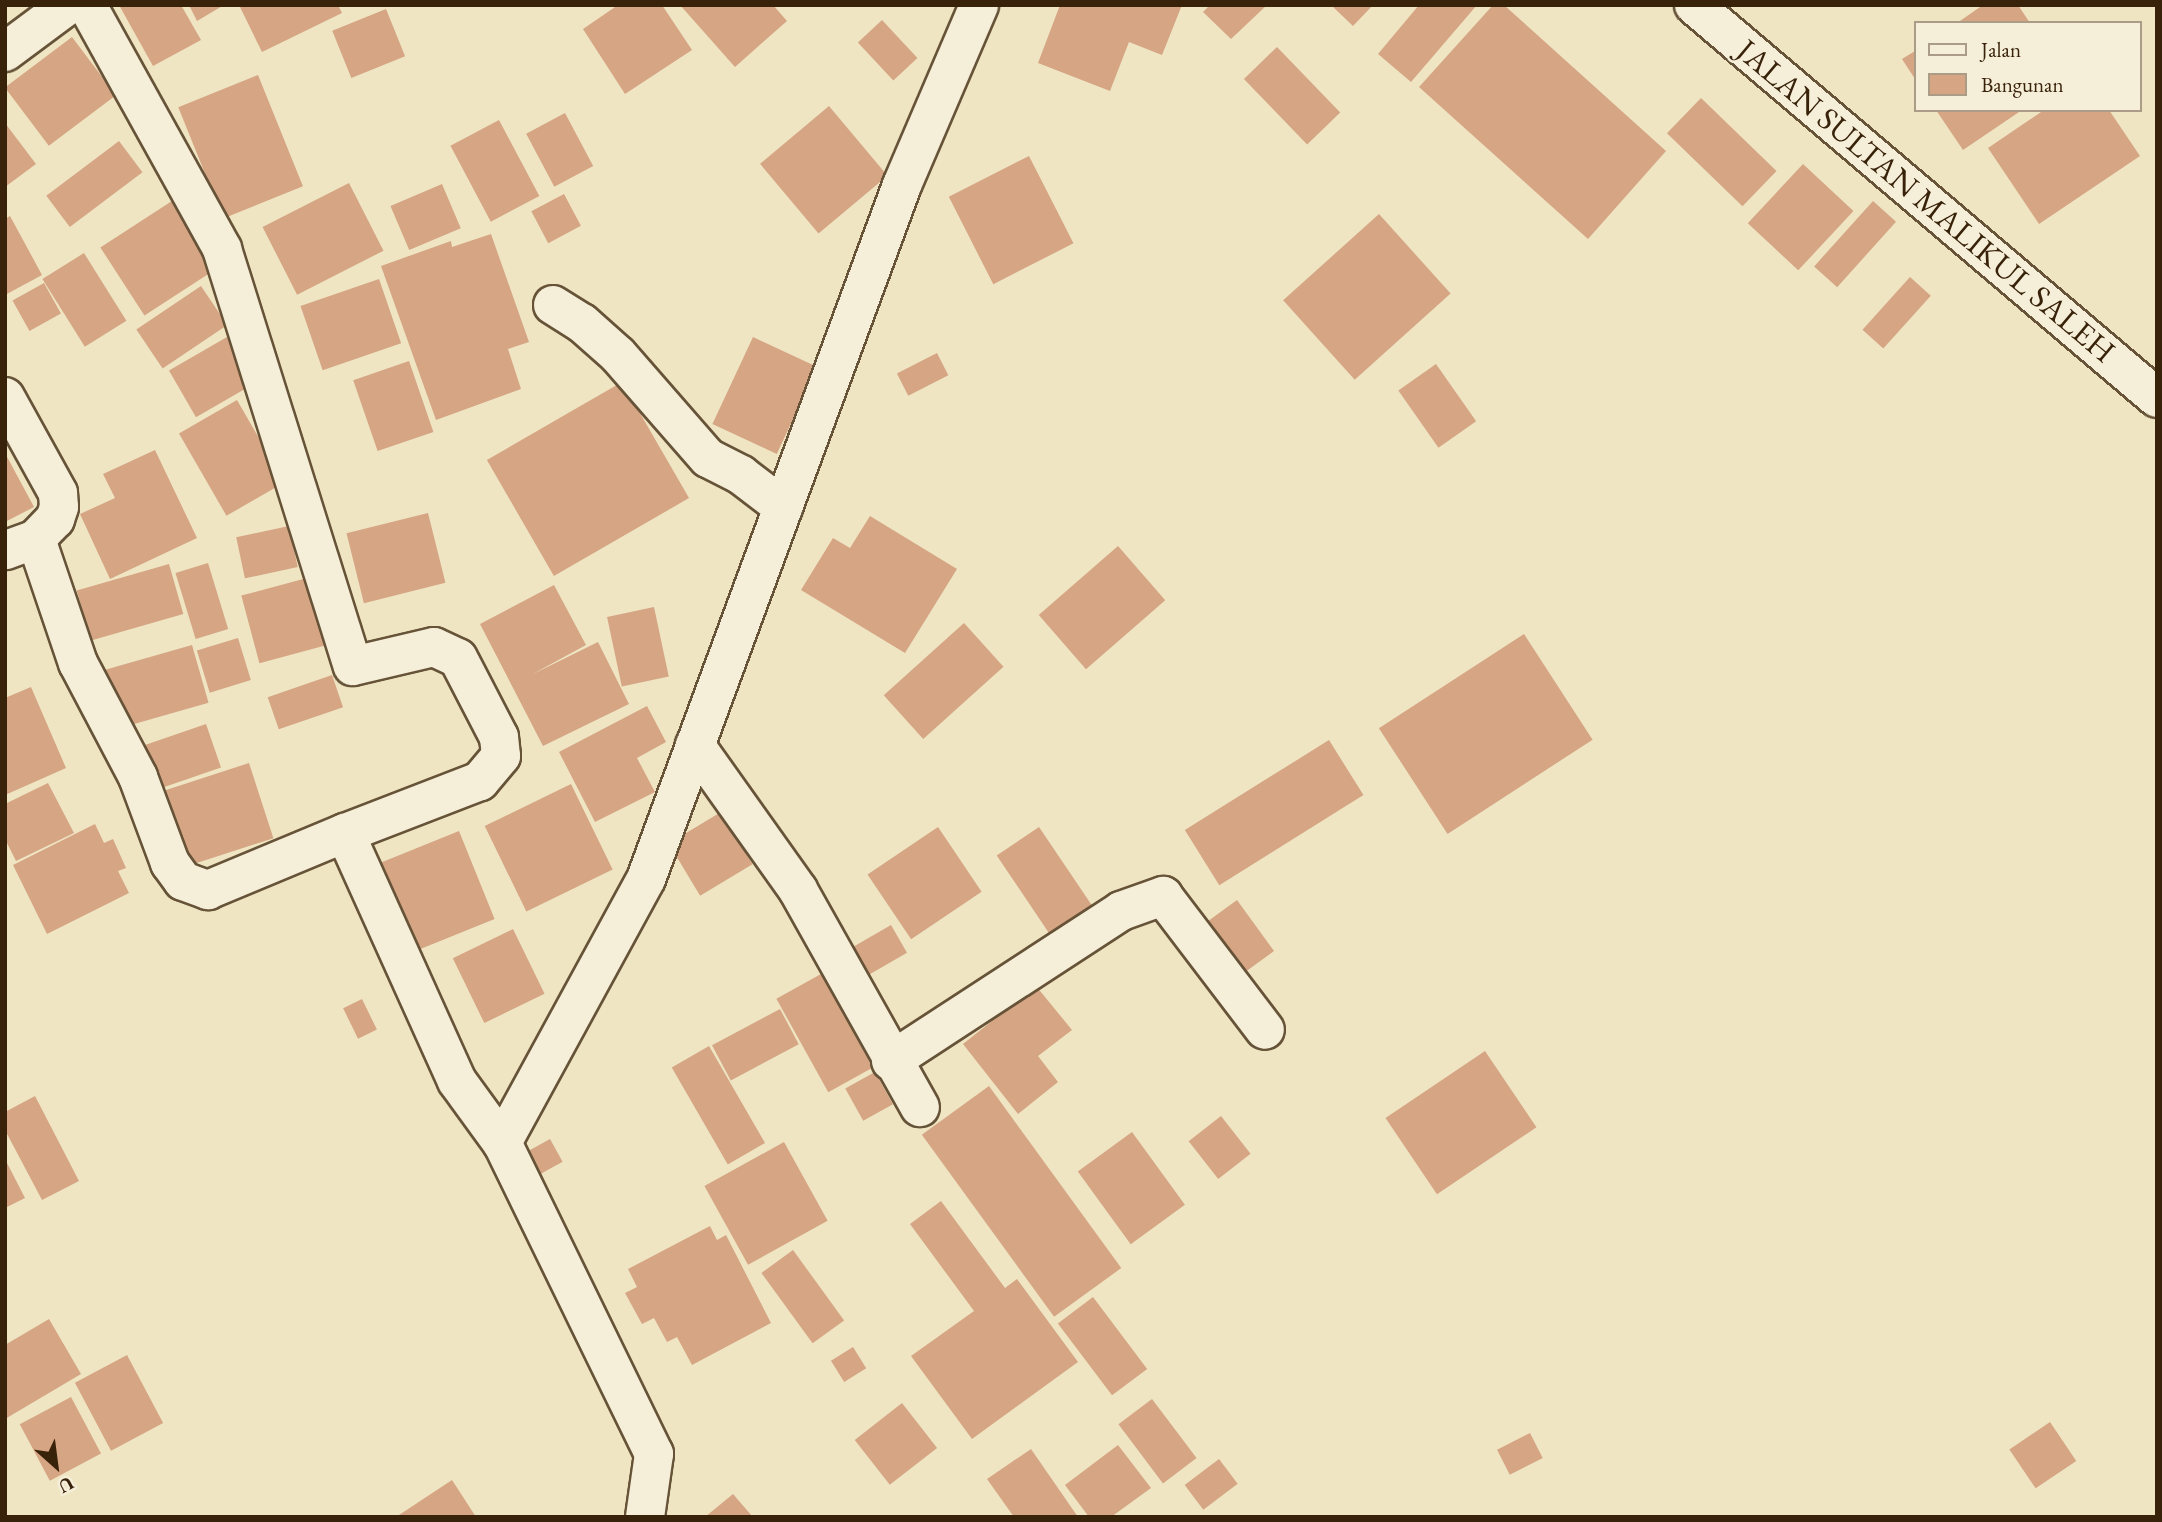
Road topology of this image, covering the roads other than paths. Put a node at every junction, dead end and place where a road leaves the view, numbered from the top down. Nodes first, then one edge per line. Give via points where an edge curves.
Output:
1 (68, 5) edge
2 (88, 5) edge
3 (979, 5) edge
4 (1694, 5) edge
5 (5, 52) edge
6 (553, 305) dead end
7 (5, 397) edge
8 (2157, 398) edge
9 (783, 507) junction
10 (21, 545) edge
11 (695, 745) junction
12 (345, 833) junction
13 (1265, 1030) dead end
14 (891, 1061) junction
15 (920, 1107) dead end
16 (502, 1143) junction
17 (645, 1517) edge

1 - 5 street
2 - 12 street via 222,249 353,666 434,647 458,658 499,737 501,756 480,781
3 - 9 street via 902,185
4 - 8 street, JALAN SULTAN MALIKUL SALEH
6 - 9 street via 618,355 708,458 741,475
7 - 10 street via 58,493 55,519
9 - 11 street
10 - 12 street via 138,776 170,863 183,881 208,891
11 - 14 street via 798,890
11 - 16 street via 646,879
12 - 16 street via 457,1081
13 - 14 street via 1163,896 1121,911
14 - 15 street
16 - 17 street via 654,1454

